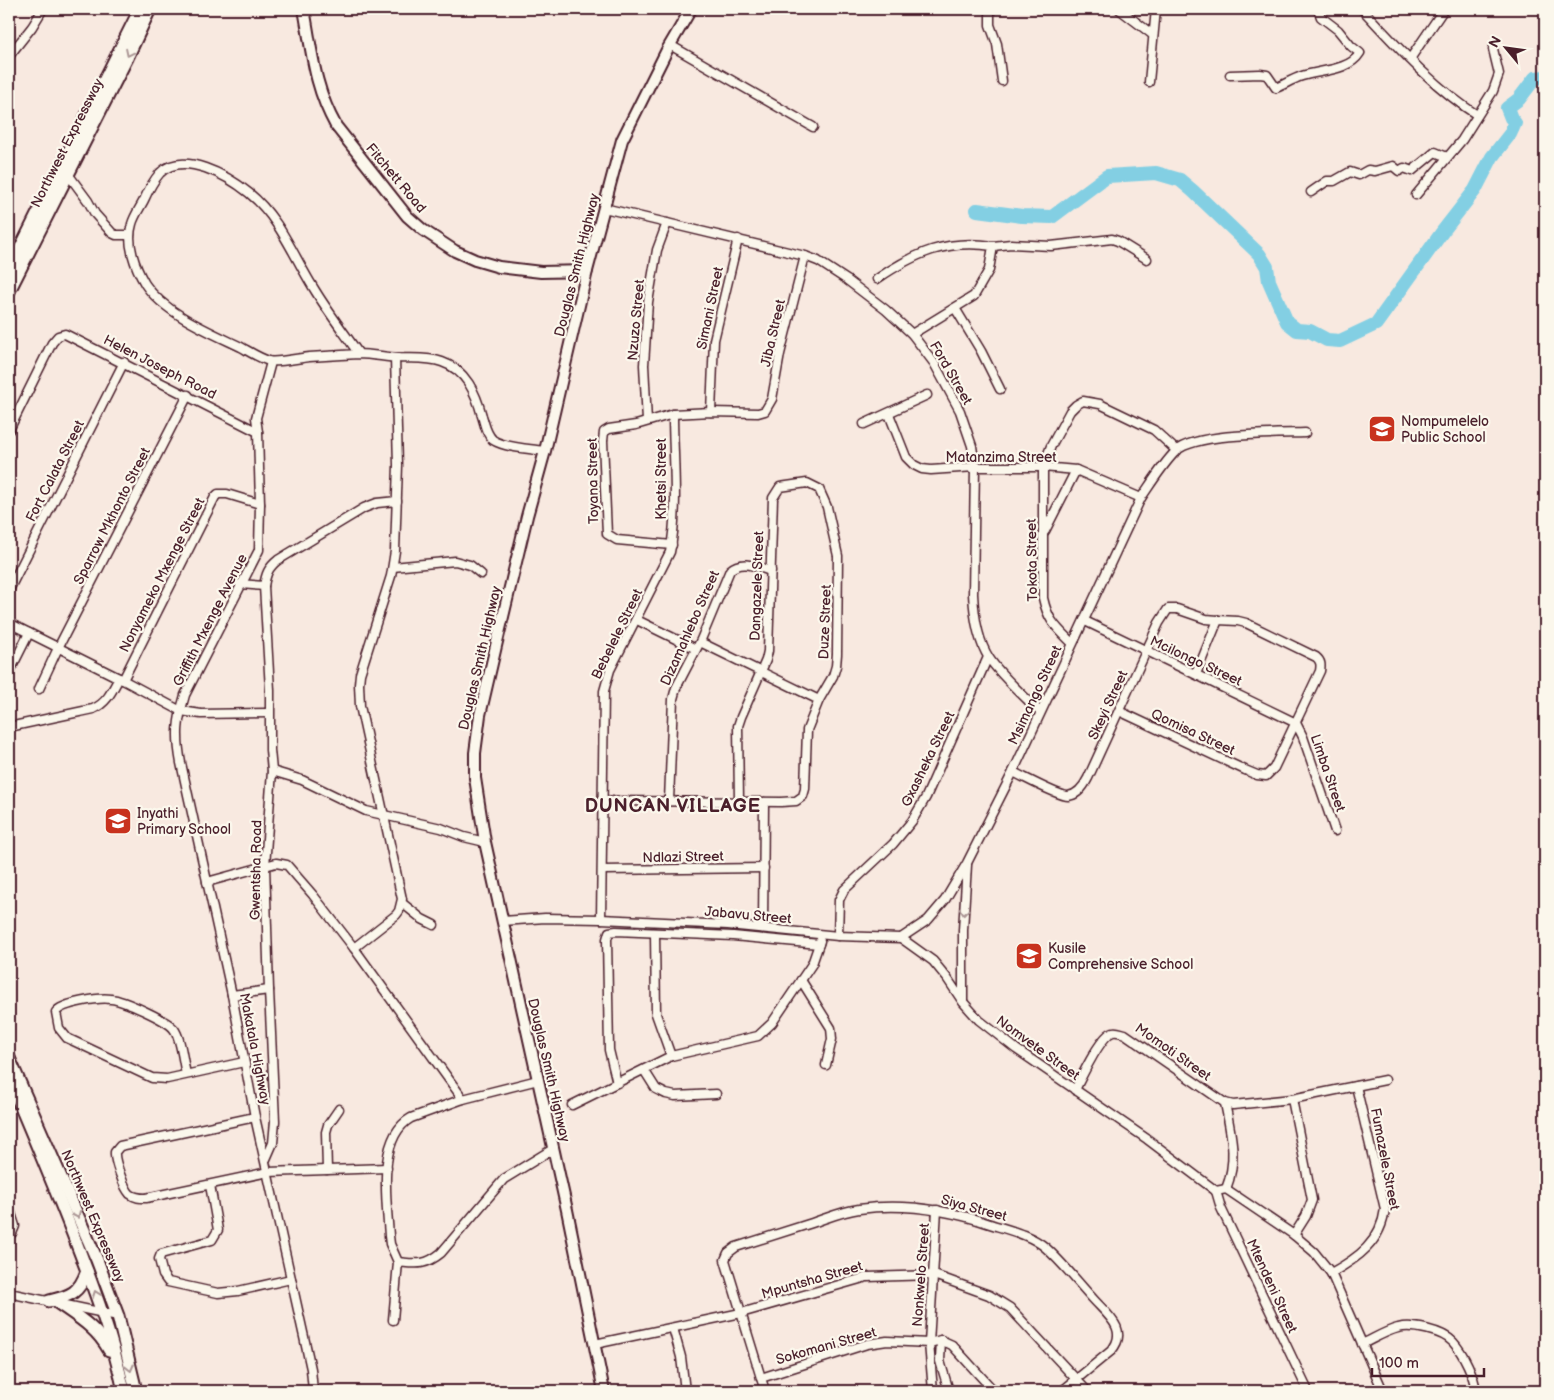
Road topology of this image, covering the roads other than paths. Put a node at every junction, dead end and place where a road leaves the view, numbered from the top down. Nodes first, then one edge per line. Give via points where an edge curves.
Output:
1 (41, 9) edge
2 (140, 9) edge
3 (150, 9) edge
4 (304, 9) edge
5 (691, 9) edge
6 (990, 9) edge
7 (1120, 9) edge
8 (1156, 9) edge
9 (1318, 9) edge
10 (1362, 9) edge
11 (1444, 9) edge
12 (1152, 35) junction
13 (669, 47) junction
14 (1493, 49) dead end
15 (9, 56) edge
16 (1410, 58) junction
17 (1230, 75) dead end
18 (1002, 81) dead end
19 (1149, 82) dead end
20 (1477, 115) junction
21 (814, 127) dead end
22 (1448, 157) junction
23 (68, 174) junction
24 (1311, 192) dead end
25 (1416, 194) dead end
26 (604, 208) junction
27 (667, 223) junction
28 (130, 235) junction
29 (738, 239) junction
30 (993, 246) junction
31 (805, 256) junction
32 (1147, 259) dead end
33 (9, 271) edge
34 (587, 271) junction
35 (877, 279) dead end
36 (9, 291) edge
37 (955, 308) junction
38 (912, 334) junction
39 (359, 354) junction
40 (395, 358) junction
41 (124, 362) junction
42 (271, 362) junction
43 (1000, 389) dead end
44 (188, 395) junction
45 (927, 395) dead end
46 (711, 412) junction
47 (762, 413) joint
48 (673, 414) junction
49 (889, 414) junction
50 (647, 421) junction
51 (864, 424) dead end
52 (9, 430) edge
53 (258, 432) junction
54 (1305, 433) dead end
55 (1177, 451) junction
56 (545, 452) junction
57 (974, 467) junction
58 (1043, 467) junction
59 (1076, 470) junction
60 (807, 483) joint
61 (1141, 498) junction
62 (397, 501) junction
63 (260, 504) junction
64 (1044, 533) junction
65 (672, 545) junction
66 (393, 567) junction
67 (771, 571) junction
68 (481, 574) dead end
69 (240, 584) junction
70 (264, 586) junction
71 (9, 590) edge
72 (637, 620) junction
73 (1218, 620) junction
74 (1085, 621) junction
75 (9, 623) edge
76 (29, 633) junction
77 (1072, 643) junction
78 (698, 645) junction
79 (58, 648) junction
80 (1147, 652) junction
81 (988, 657) junction
82 (761, 671) junction
83 (9, 673) edge
84 (1196, 674) junction
85 (121, 679) junction
86 (39, 689) dead end
87 (819, 700) junction
88 (180, 711) junction
89 (1119, 711) junction
90 (1040, 712) junction
91 (269, 713) junction
92 (1296, 722) junction
93 (9, 728) edge
94 (272, 771) junction
95 (1013, 772) junction
96 (1257, 775) joint
97 (602, 801) junction
98 (669, 801) junction
99 (739, 802) junction
100 (764, 802) junction
101 (384, 816) junction
102 (1335, 832) dead end
103 (485, 842) junction
104 (967, 863) junction
105 (265, 866) junction
106 (764, 868) junction
107 (603, 870) junction
108 (206, 882) junction
109 (402, 903) junction
110 (601, 919) junction
111 (503, 921) junction
112 (434, 925) dead end
113 (763, 928) junction
114 (654, 933) junction
115 (820, 934) junction
116 (838, 936) junction
117 (901, 938) junction
118 (819, 944) junction
119 (354, 948) junction
120 (801, 980) junction
121 (269, 990) junction
122 (232, 995) junction
123 (962, 1002) junction
124 (671, 1056) junction
125 (9, 1058) edge
126 (244, 1062) junction
127 (826, 1065) dead end
128 (644, 1070) junction
129 (186, 1074) junction
130 (9, 1079) edge
131 (538, 1080) junction
132 (1385, 1080) dead end
133 (617, 1083) junction
134 (1356, 1086) junction
135 (1075, 1090) junction
136 (716, 1094) dead end
137 (464, 1099) junction
138 (1292, 1099) junction
139 (1225, 1103) junction
140 (572, 1105) dead end
141 (340, 1110) dead end
142 (255, 1116) junction
143 (553, 1148) junction
144 (266, 1159) junction
145 (387, 1168) junction
146 (327, 1170) junction
147 (268, 1172) junction
148 (210, 1185) junction
149 (1226, 1189) junction
150 (1216, 1191) junction
151 (9, 1207) edge
152 (938, 1210) junction
153 (1294, 1235) junction
154 (9, 1236) edge
155 (398, 1262) junction
156 (87, 1271) junction
157 (1331, 1273) junction
158 (934, 1275) junction
159 (291, 1279) junction
160 (9, 1293) edge
161 (53, 1302) junction
162 (102, 1313) junction
163 (741, 1313) junction
164 (118, 1316) junction
165 (393, 1320) dead end
166 (674, 1328) junction
167 (941, 1340) junction
168 (929, 1343) junction
169 (595, 1344) junction
170 (1362, 1344) junction
171 (119, 1367) junction
172 (761, 1378) junction
173 (1076, 1379) junction
174 (124, 1391) edge
175 (136, 1391) edge
176 (313, 1391) edge
177 (604, 1391) edge
178 (685, 1391) edge
179 (765, 1391) edge
180 (933, 1391) edge
181 (949, 1391) edge
182 (994, 1391) edge
183 (1062, 1391) edge
184 (1086, 1391) edge
185 (1308, 1391) edge
186 (1383, 1391) edge
187 (1476, 1391) edge

1 - 15 street via 32,27
2 - 33 main road, Northwest Expressway
3 -> 23 main road, Northwest Expressway
4 - 34 street, Fitchett Road via 317,80 327,111 408,216 441,242 475,260 524,271
5 - 13 street, Douglas Smith Highway
6 - 18 street via 990,25 998,44
7 - 12 street
8 - 12 street
9 - 17 street via 1321,17 1360,53 1356,60 1341,67 1301,76 1276,88 1267,75
10 - 16 street
11 - 16 street
12 - 19 street
13 - 21 street
13 - 26 street, Douglas Smith Highway via 622,140
14 - 20 street via 1498,77
16 - 20 street via 1433,83
20 - 22 street
22 - 24 street via 1435,152 1412,171 1404,168 1399,171 1392,166 1359,175 1350,172
22 - 25 street
23 - 28 street via 112,233
23 - 36 main road, Northwest Expressway
26 - 27 street, Ford Street
26 - 34 street, Douglas Smith Highway
27 - 29 street, Ford Street
27 - 50 street, Nzuzo Street via 657,250 648,302 644,365
28 - 39 street via 132,222 152,183 166,169 199,165 221,176 250,194 273,219 316,292
28 - 42 street via 132,254 139,272 157,297 178,314
29 - 31 street, Ford Street
29 - 46 street, Simani Street via 714,340
30 - 32 street via 1051,246 1112,239
30 - 35 street via 958,244 934,248 908,258
30 - 37 street via 989,270 979,289
31 - 38 street, Ford Street via 818,261 864,293
31 - 47 street, Jiba Street via 772,399
34 - 56 street, Douglas Smith Highway
37 - 38 street
37 - 43 street
38 - 57 street, Ford Street via 934,363 960,411 972,446
39 - 40 street
39 - 42 street
40 - 56 street via 437,360 454,367 471,386 489,436 502,444
40 - 62 street
41 - 44 street, Helen Joseph Road
41 - 52 street, Helen Joseph Road via 68,334 60,335 52,343
41 - 71 street, Fort Calata Street
42 - 53 street, Griffith Mxenge Avenue via 256,418
44 - 53 street, Helen Joseph Road
44 - 79 street, Sparrow Mkhonto Street
45 - 49 street
46 - 47 street, Toyana Street
46 - 48 street, Toyana Street
48 - 50 street, Toyana Street
48 - 65 street, Khetsi Street
49 - 51 street
49 - 57 street, Matanzima Street via 906,457 918,468
50 - 65 street, Toyana Street via 604,432 606,531 617,540
53 - 63 street, Griffith Mxenge Avenue
54 - 55 street via 1205,440 1188,443
55 - 58 street via 1154,430 1100,404 1083,401 1066,417
55 - 61 street, Msimango Street
56 - 103 street, Douglas Smith Highway via 476,736 475,778
57 - 58 street, Matanzima Street
57 - 81 street, Ford Street via 974,613
58 - 59 street, Matanzima Street
58 - 64 street, Tokota Street
59 - 61 street, Matanzima Street
59 - 64 street
60 - 67 street, Dangazele Street via 780,486 774,493
60 - 87 street, Duze Street via 819,489 827,507 839,568 836,666
61 - 74 street, Msimango Street
62 - 66 street
62 - 70 street via 364,508 278,560 269,567
63 - 69 street, Griffith Mxenge Avenue via 259,550
63 - 85 street, Nonyameko Mxenge Street via 227,494 215,496
64 - 77 street, Tokota Street via 1044,606 1050,620
65 - 72 street, Bebelele Street
66 - 68 street via 455,561 470,565
66 - 101 street via 359,684 360,706
67 - 78 street, Dizamahlebo Street via 741,564 730,570
67 - 82 street, Dangazele Street via 768,650
69 - 70 street
69 - 88 street, Griffith Mxenge Avenue
70 - 91 street, Gwentsha Road
72 - 78 street
72 - 97 street, Bebelele Street via 605,683
73 - 80 street, Skeyi Street via 1168,609
73 - 84 street
73 - 92 street, Limba Street via 1246,624 1316,657 1321,663
74 - 77 street, Msimango Street
74 - 80 street, Mcilongo Street
75 - 76 street
76 - 79 street
76 - 83 street
77 - 90 street, Msimango Street
78 - 82 street
78 - 98 street, Dizamahlebo Street via 673,699
79 - 85 street
79 - 86 street, Sparrow Mkhonto Street
80 - 84 street, Mcilongo Street
80 - 89 street, Skeyi Street
81 - 90 street, Ford Street
81 - 116 street, Gxasheka Street via 926,797 912,821 893,844 844,890 839,900
82 - 87 street
82 - 99 street, Dangazele Street via 738,726
84 - 92 street, Mcilongo Street
85 - 88 street
85 - 93 street via 103,703 92,710
87 - 100 street, Duze Street via 806,737 806,789 803,796 796,801
88 - 91 street via 201,714
88 - 108 street, Makatala Highway via 178,748
89 - 95 street, Skeyi Street via 1088,778 1078,792 1071,796 1062,795
89 - 96 street, Qomisa Street
90 - 95 street, Msimango Street
91 - 94 street, Gwentsha Road
92 - 96 street, Limba Street via 1270,773
92 - 102 street, Limba Street
94 - 101 street via 302,780 358,808
94 - 105 street, Gwentsha Road
95 - 104 street, Msimango Street
97 - 98 street
97 - 107 street, Bebelele Street
98 - 99 street
99 - 100 street
100 - 106 street
101 - 103 street via 441,828
101 - 109 street
103 - 111 street, Douglas Smith Highway
104 - 117 street, Msimango Street via 945,900 928,920
104 -> 123 street
105 - 108 street
105 - 119 street via 279,862 287,866
105 - 121 street, Gwentsha Road
106 - 107 street, Ndlazi Street
106 - 113 street
107 - 110 street, Bebelele Street
108 - 122 street, Makatala Highway
109 - 112 street
109 - 119 street via 396,916
110 - 111 street, Jabavu Street
110 - 113 street, Jabavu Street
111 - 131 street, Douglas Smith Highway
113 - 115 street, Jabavu Street
114 - 118 street
114 - 124 street via 656,1014
114 - 133 street via 611,932 606,939 609,1050
115 - 116 street, Jabavu Street
115 - 118 street
116 - 117 street, Jabavu Street
117 - 123 street via 933,961
118 - 120 street via 812,964
119 - 137 street
120 - 124 street via 772,1023 758,1036
120 - 127 street via 832,1028
121 - 122 street
121 - 144 street, Gwentsha Road via 275,1121 273,1143
122 - 126 street, Makatala Highway
123 - 135 street, Nomvete Street via 1016,1049
124 - 128 street
125 -> 164 main road, Northwest Expressway
126 - 129 street
126 - 142 street, Makatala Highway
128 - 133 street
128 - 136 street via 656,1089 666,1094
129 - 129 street via 167,1079 144,1075 68,1038 59,1028 56,1012 60,1007 105,998 121,1001 163,1020 176,1030
130 - 156 main road, Northwest Expressway
131 - 137 street
131 - 143 street, Douglas Smith Highway
132 - 134 street
133 - 140 street
134 - 138 street
134 - 157 street, Fumazele Street via 1385,1209 1378,1233 1365,1250
135 - 139 street, Momoti Street via 1094,1053 1109,1034 1118,1032
135 - 150 street, Nomvete Street
137 - 145 street via 403,1123 397,1129
138 - 139 street via 1240,1106
138 - 153 street via 1312,1200
139 - 149 street via 1233,1159
141 - 146 street via 326,1132
142 - 144 street, Makatala Highway
142 - 148 street via 127,1143 115,1152 126,1190 134,1197 146,1198
143 - 155 street via 504,1178 431,1261 418,1264
143 - 169 street, Douglas Smith Highway
144 - 147 street, Makatala Highway
145 - 146 street
145 - 155 street via 388,1236
146 - 147 street
147 - 148 street
147 - 159 street, Makatala Highway
148 - 159 street via 217,1234 208,1241 161,1254 158,1260 166,1280 172,1284 228,1293
149 - 150 street
149 - 153 street
150 - 185 street, Mtendeni Street via 1221,1208
151 - 154 street via 15,1226
152 - 158 street, Nonkwelo Street
152 - 163 street, Siya Street via 857,1209 736,1248 728,1253 725,1260
152 - 173 street, Siya Street via 984,1222 1038,1242 1115,1324 1118,1344
153 - 157 street
155 - 165 street
156 - 161 main road via 75,1292
162 -> 156 main road, Northwest Expressway
157 - 170 street
158 - 163 street, Mpuntsha Street via 867,1277
158 - 168 street, Nonkwelo Street
158 - 173 street, Mpuntsha Street via 989,1295 1010,1308
159 - 176 street, Makatala Highway
160 - 161 street
161 - 162 street
161 - 171 main road via 96,1331
162 - 164 street
162 - 171 main road, Northwest Expressway
163 - 166 street, Mpuntsha Street
163 - 172 street
164 -> 175 main road, Northwest Expressway
166 - 169 street, Mpuntsha Street
166 - 178 street
167 - 168 street, Sokomani Street
167 - 181 street, Nonkwelo Street via 940,1361
167 - 182 street via 952,1345
168 - 172 street, Sokomani Street via 867,1344
168 - 180 street, Nonkwelo Street
169 - 177 street, Douglas Smith Highway
170 - 186 street
170 - 187 street via 1396,1328 1433,1331 1446,1337 1457,1348 1468,1366
171 - 174 main road, Northwest Expressway
172 - 179 street
173 - 183 street
173 - 184 street, Mpuntsha Street

